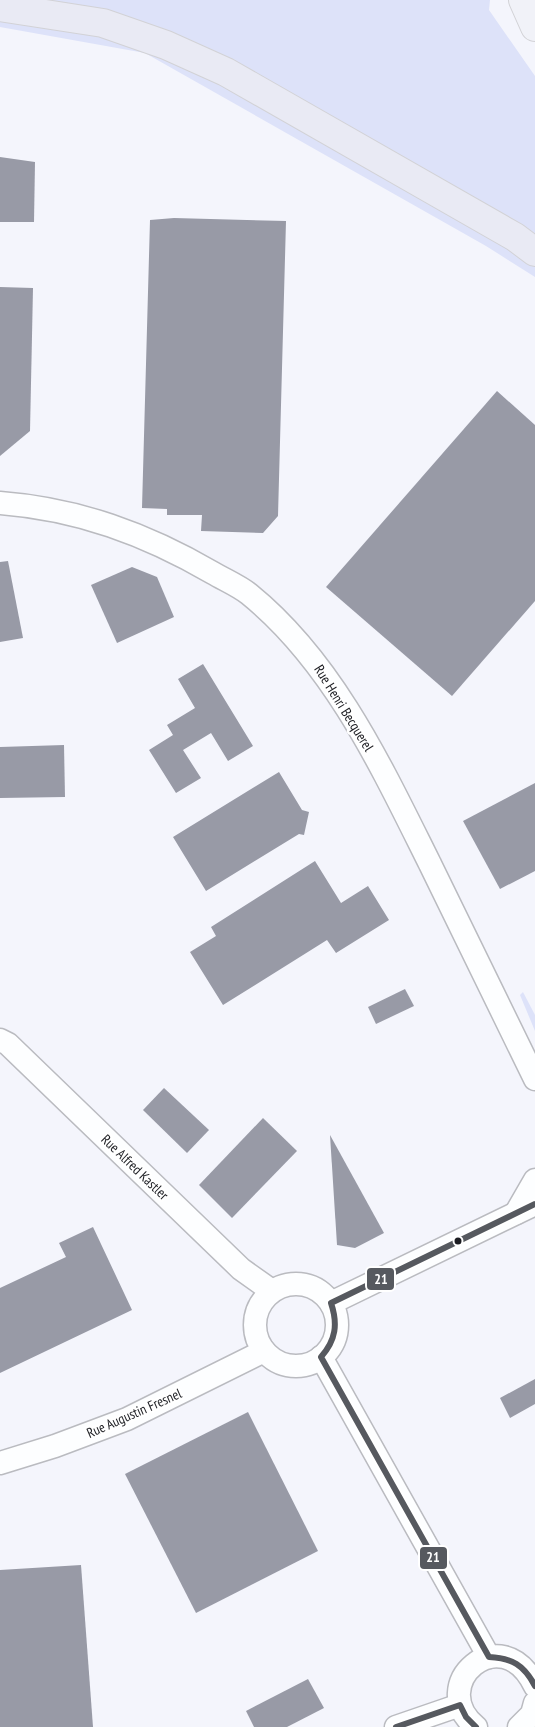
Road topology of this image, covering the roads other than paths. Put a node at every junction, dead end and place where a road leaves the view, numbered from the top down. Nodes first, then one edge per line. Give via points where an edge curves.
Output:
1 (523, 0) edge
2 (0, 7) edge
3 (535, 27) edge
4 (535, 252) edge
5 (0, 503) edge
6 (0, 1040) edge
7 (535, 1079) edge
8 (535, 1180) edge
9 (526, 1209) edge
10 (272, 1291) junction
11 (331, 1304) junction
12 (264, 1351) junction
13 (321, 1357) junction
14 (0, 1463) edge
15 (489, 1657) junction
16 (532, 1674) edge
17 (460, 1705) junction
18 (396, 1727) edge
19 (476, 1727) edge

1 - 3 main road
2 - 4 highway via 103,23 166,45 209,65 515,237
5 - 7 street, Rue Henri Becquerel via 29,505 108,523 183,556 248,594 304,648 350,714 393,791
6 - 10 street, Rue Alfred Kastler via 16,1051 241,1269
8 - 9 street
9 - 11 street
10 - 11 street via 287,1284 304,1284 320,1291
10 - 12 street via 262,1301 255,1319 257,1339
11 - 13 street via 336,1317 336,1332 331,1346
12 - 13 street via 276,1361 291,1365 307,1364
12 - 14 street, Rue Augustin Fresnel via 127,1419
13 - 15 street
15 - 16 street via 517,1661
15 - 17 street via 467,1671 460,1683
17 - 18 street
17 - 19 street

